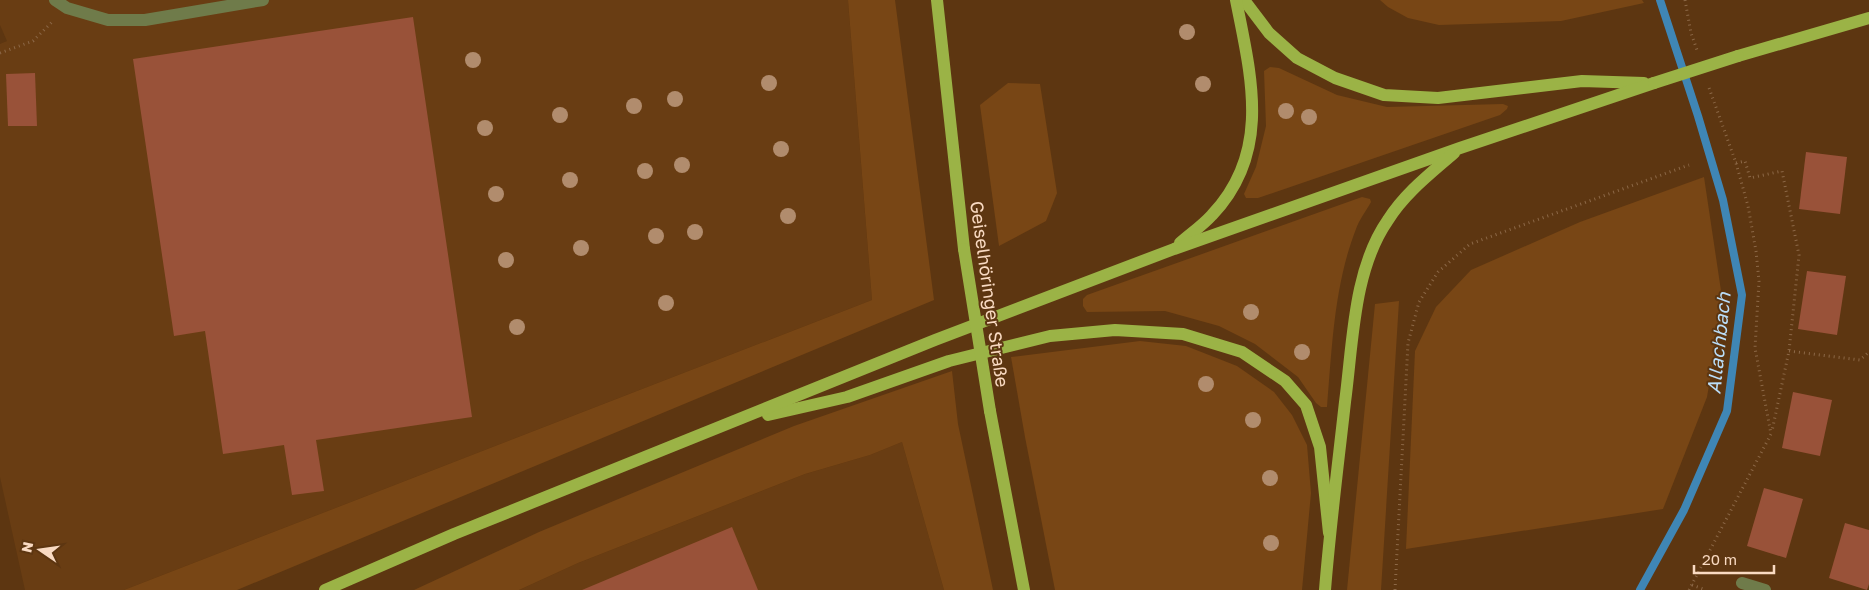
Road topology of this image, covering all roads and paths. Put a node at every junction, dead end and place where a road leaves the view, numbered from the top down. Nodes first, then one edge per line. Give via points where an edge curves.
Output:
1 (55, 0) edge
2 (263, 0) edge
3 (937, 0) edge
4 (1236, 0) edge
5 (1244, 0) edge
6 (67, 8) junction
7 (1869, 18) edge
8 (0, 53) edge
9 (1654, 83) junction
10 (1729, 145) dead end
11 (1460, 148) junction
12 (1736, 163) junction
13 (1689, 164) dead end
14 (1174, 249) junction
15 (1789, 351) junction
16 (1869, 352) edge
17 (731, 424) junction
18 (1771, 434) junction
19 (1329, 533) junction
20 (1742, 582) dead end
21 (1692, 586) junction
22 (325, 590) edge
23 (1024, 590) edge
24 (1325, 590) edge
25 (1395, 590) edge
26 (1689, 590) edge
27 (1706, 590) edge
28 (1765, 590) edge

1 - 6 street
2 - 6 street via 145,20 108,20
3 - 23 main road, Geiselhöringer Straße, bridge via 964,248 990,411
4 - 14 main road via 1253,97 1250,143 1244,165 1212,216
5 - 9 main road via 1269,33 1298,58 1335,78 1384,95 1438,98 1582,82
6 - 8 path via 33,41
7 - 9 main road, bridge
9 - 11 main road
10 - 12 path
11 - 14 main road
11 - 19 main road via 1410,191 1387,221 1371,252 1359,293
12 - 15 path via 1745,161 1750,178 1782,171 1799,255
12 - 18 path via 1756,251 1759,281 1756,348
13 - 25 path via 1470,244 1438,272 1419,302 1408,343
14 - 17 main road via 935,340
15 - 16 path via 1860,360
15 - 18 path
17 - 19 main road via 847,397 949,361 1050,336 1115,330 1183,334 1242,352 1285,381 1306,405 1320,447
17 - 22 main road via 464,530
18 - 21 path
19 - 24 main road
20 - 28 street
21 - 26 path
21 - 27 path

